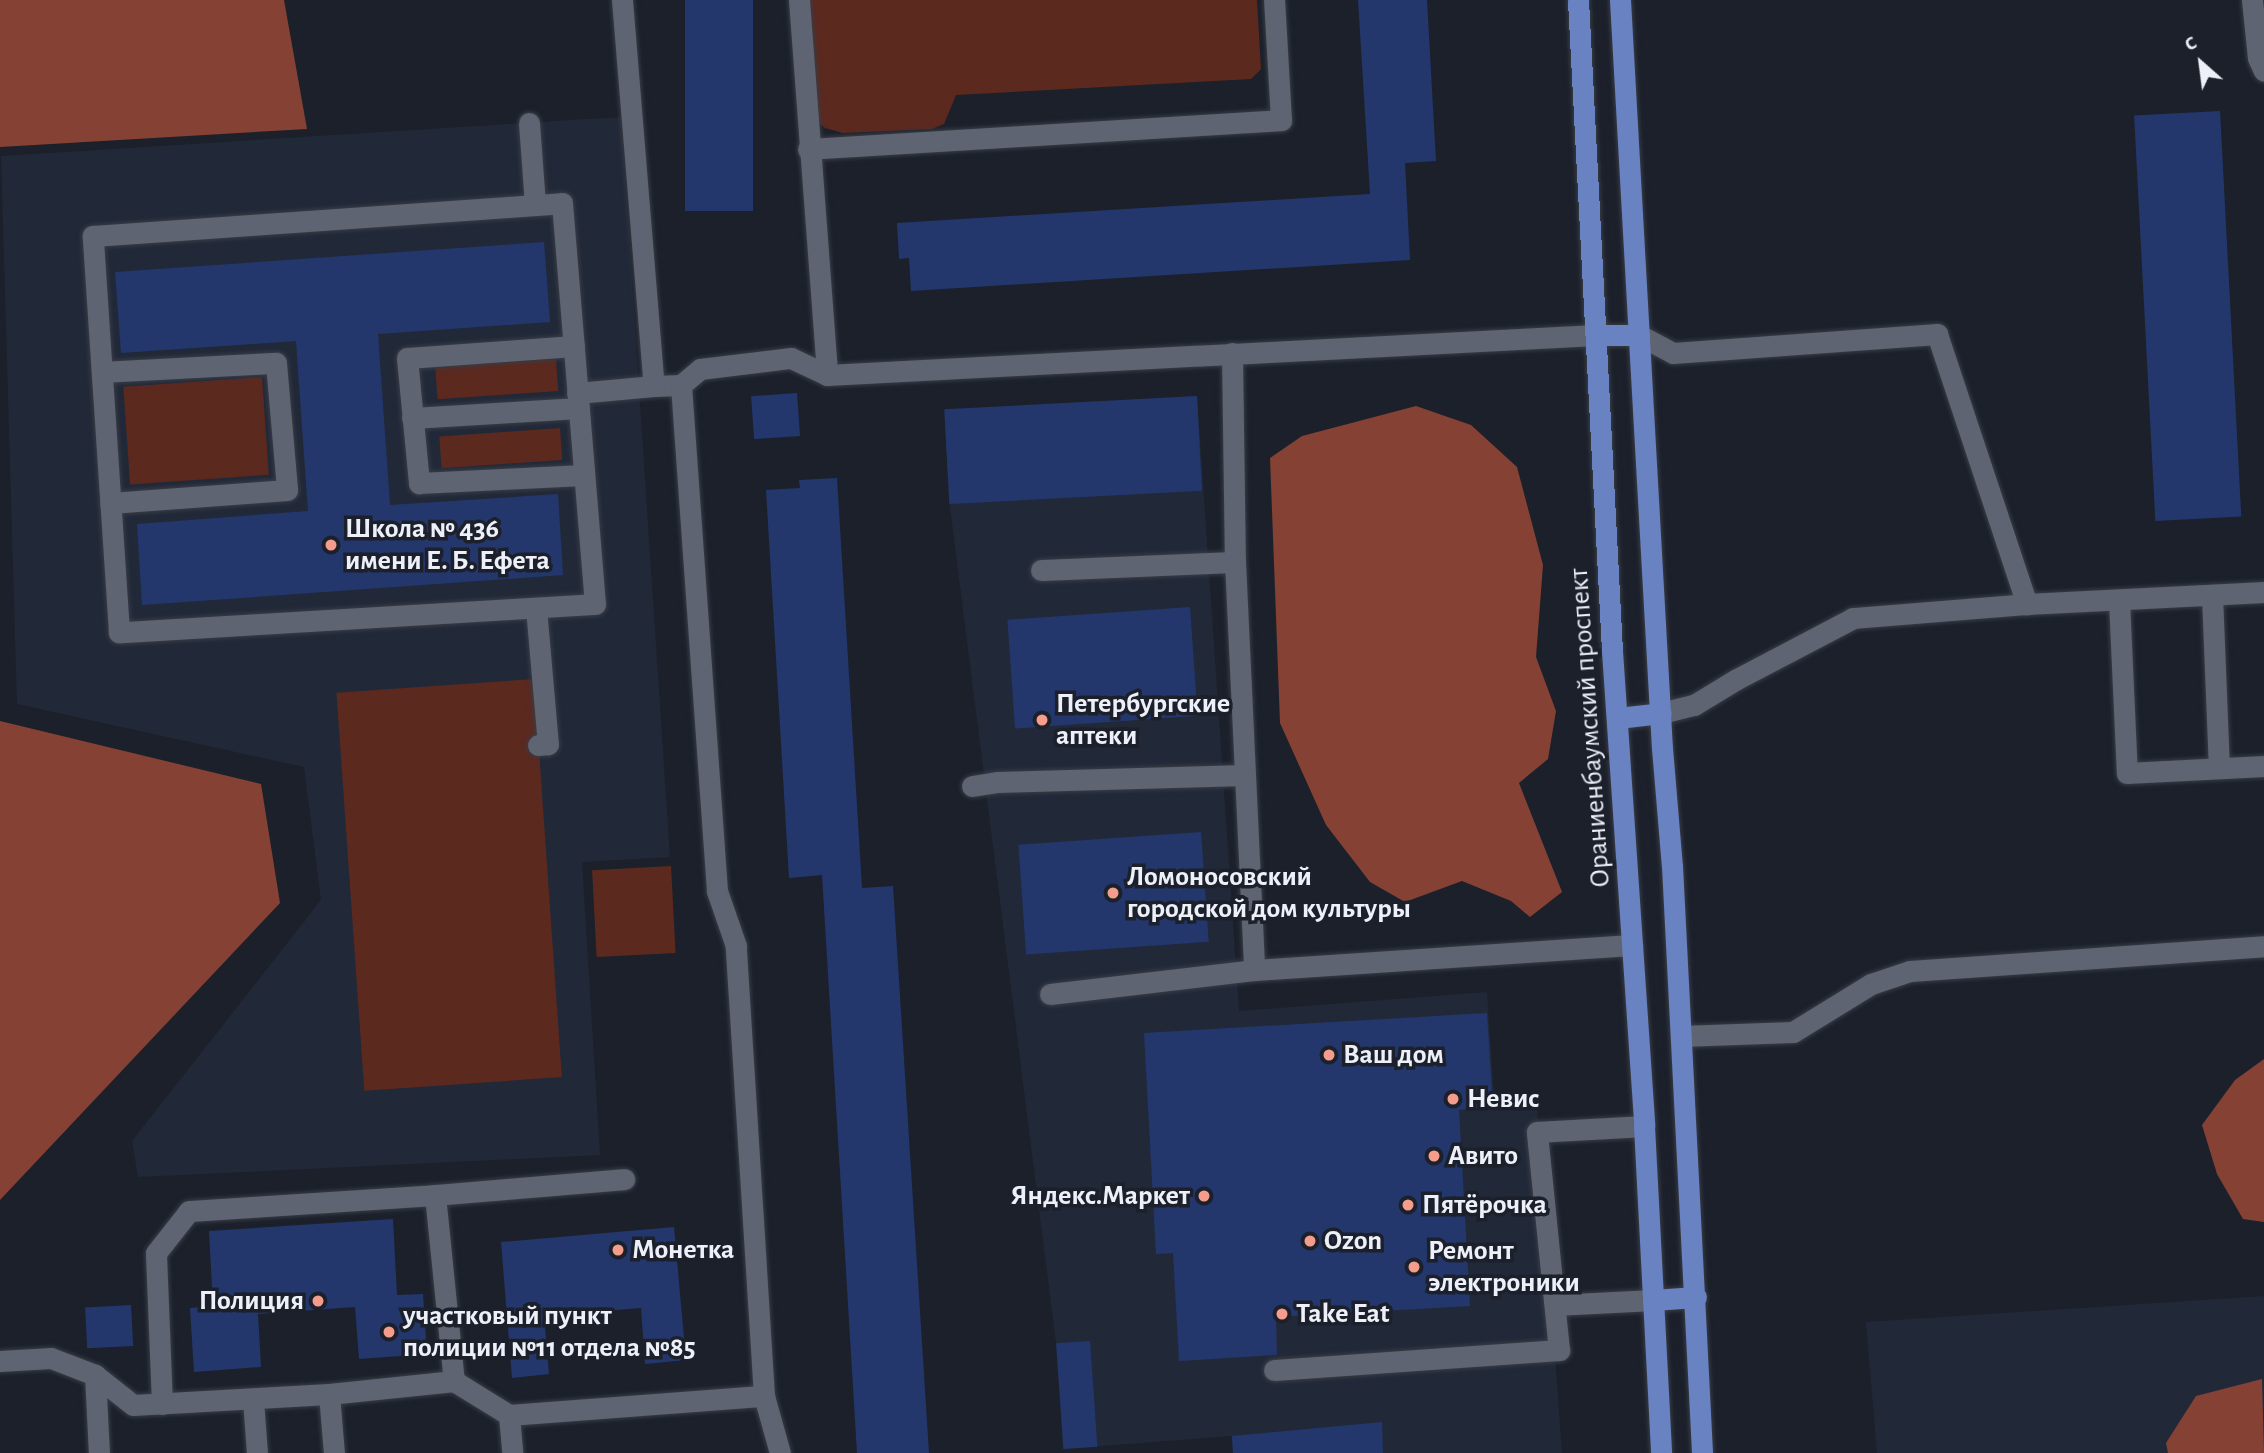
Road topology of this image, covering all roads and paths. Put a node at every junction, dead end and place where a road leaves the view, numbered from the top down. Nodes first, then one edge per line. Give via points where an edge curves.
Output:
1 (622, 0) edge
2 (799, 0) edge
3 (1273, 0) edge
4 (1578, 0) edge
5 (1620, 0) edge
6 (2252, 0) edge
7 (2264, 71) edge
8 (529, 123) dead end
9 (808, 149) junction
10 (535, 205) junction
11 (1596, 335) junction
12 (1639, 335) junction
13 (574, 346) junction
14 (1232, 353) junction
15 (102, 372) junction
16 (827, 375) junction
17 (681, 385) junction
18 (654, 386) junction
19 (578, 400) junction
20 (412, 418) junction
21 (584, 475) junction
22 (110, 503) junction
23 (1235, 562) junction
24 (1041, 570) dead end
25 (2264, 592) edge
26 (2212, 595) junction
27 (2119, 600) junction
28 (2027, 604) junction
29 (536, 608) junction
30 (1661, 713) junction
31 (1618, 718) junction
32 (538, 745) dead end
33 (2264, 766) edge
34 (2220, 768) junction
35 (1245, 775) junction
36 (972, 786) dead end
37 (1632, 945) junction
38 (2264, 946) edge
39 (1254, 970) junction
40 (1050, 993) dead end
41 (1681, 1037) junction
42 (1644, 1126) junction
43 (624, 1179) dead end
44 (435, 1195) junction
45 (1696, 1297) junction
46 (1653, 1300) junction
47 (1555, 1305) junction
48 (0, 1361) edge
49 (1275, 1370) dead end
50 (95, 1375) junction
51 (454, 1381) junction
52 (329, 1394) junction
53 (764, 1396) junction
54 (253, 1400) junction
55 (162, 1404) junction
56 (509, 1415) junction
57 (99, 1453) edge
58 (257, 1453) edge
59 (334, 1453) edge
60 (512, 1453) edge
61 (780, 1453) edge
62 (1661, 1453) edge
63 (1702, 1453) edge

1 - 18 lane
2 - 9 lane
3 - 9 lane via 1281,120
4 - 11 main road, Ораниенбаумский проспект
5 - 12 main road
6 - 7 lane via 2258,58
8 - 10 lane
9 - 16 lane
10 - 13 lane via 562,204
10 - 15 lane via 93,236
11 - 12 main road
11 - 14 lane
11 - 31 main road, Ораниенбаумский проспект
12 - 28 lane via 1674,353 1937,334
12 - 30 main road
13 - 19 lane
13 - 20 lane via 407,358
14 - 16 lane
14 - 23 lane
15 - 22 lane
15 - 22 lane via 276,363 287,490
16 - 17 lane via 791,358 700,369
17 - 18 lane
17 - 53 lane via 717,891 736,946
18 - 19 lane
19 - 20 lane
19 - 21 lane
20 - 21 lane via 419,483
21 - 29 lane via 595,604
22 - 29 lane via 119,632
23 - 24 lane
23 - 35 lane
25 - 26 lane
26 - 27 lane
26 - 34 lane
27 - 28 lane
27 - 34 lane via 2127,772
28 - 30 lane via 1853,618 1694,705
29 - 32 lane via 548,744
30 - 31 main road
30 - 41 main road
31 - 37 main road, Ораниенбаумский проспект
33 - 34 lane
35 - 36 lane
35 - 39 lane
37 - 39 lane
37 - 42 main road, Ораниенбаумский проспект
38 - 41 lane via 1910,971 1871,984 1793,1032
39 - 40 lane
41 - 45 main road
42 - 46 main road, Ораниенбаумский проспект
42 - 47 lane via 1537,1132
43 - 44 lane
44 - 51 lane
44 - 55 lane via 190,1211 156,1253
45 - 46 main road
45 - 63 main road
46 - 47 lane
46 - 62 main road, Ораниенбаумский проспект
47 - 49 lane via 1559,1350
48 - 50 lane via 51,1358
50 - 55 lane via 133,1405
50 - 57 lane
51 - 52 lane
51 - 56 lane
52 - 54 lane
52 - 59 lane
53 - 56 lane
53 - 61 lane
54 - 55 lane
54 - 58 lane
56 - 60 lane

